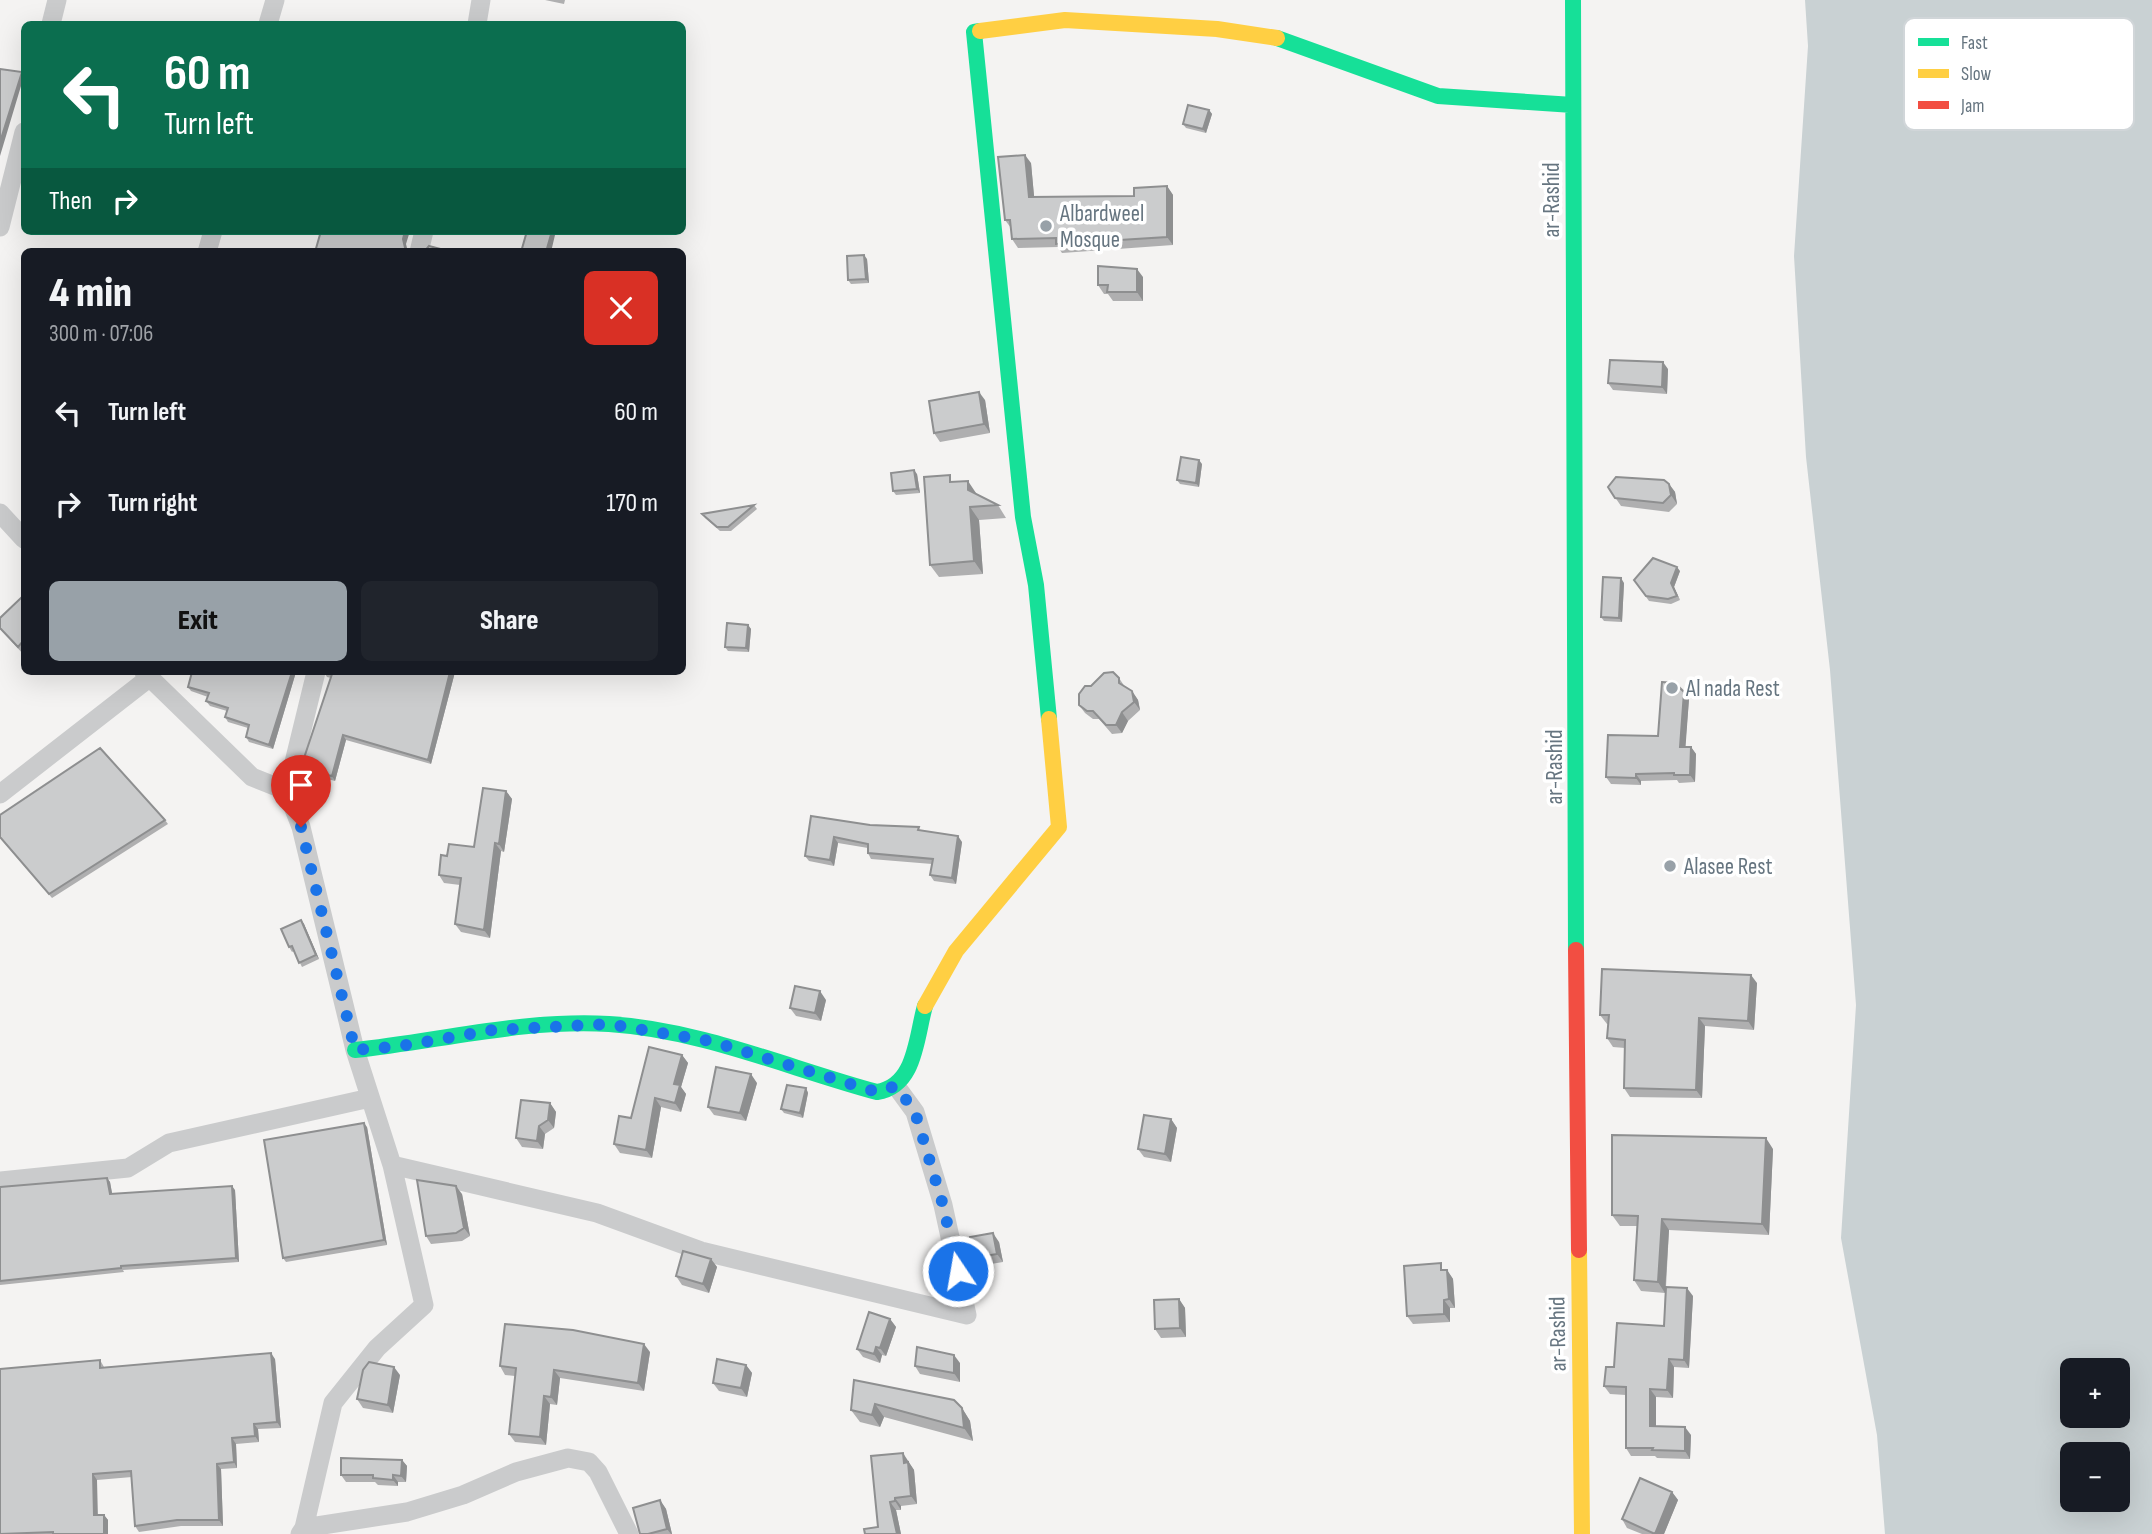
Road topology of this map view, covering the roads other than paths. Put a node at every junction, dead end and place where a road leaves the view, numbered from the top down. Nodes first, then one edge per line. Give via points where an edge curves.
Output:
1 (57, 0) edge
2 (275, 0) edge
3 (481, 0) edge
4 (1573, 0) edge
5 (52, 21) edge
6 (269, 21) edge
7 (478, 21) edge
8 (1573, 105) junction
9 (21, 144) edge
10 (0, 227) edge
11 (0, 513) edge
12 (21, 535) edge
13 (147, 675) edge
14 (315, 675) edge
15 (287, 791) junction
16 (0, 794) edge
17 (355, 1050) junction
18 (896, 1086) junction
19 (370, 1098) junction
20 (392, 1165) junction
21 (0, 1181) edge
22 (302, 1531) edge
23 (629, 1534) edge
24 (1582, 1534) edge

1 - 5 street
2 - 6 street
3 - 7 street
4 - 8 street, ar-Rashid
8 - 18 street via 1438,96 1286,39 1217,29 1065,20 974,32 1059,827 980,918 943,969 927,1001 904,1077
8 - 24 street, ar-Rashid
9 - 10 street
11 - 12 street
13 - 15 street via 252,777
13 - 16 street
14 - 15 street
15 - 17 street via 301,827
17 - 18 street via 493,1030 608,1024 710,1041 877,1092
17 - 19 street
18 - 20 street via 915,1112 943,1205 967,1315 701,1251 597,1213
19 - 20 street
19 - 21 street via 169,1143 128,1168
20 - 22 street via 424,1306 377,1348 333,1403
22 - 23 street via 407,1512 568,1458 589,1462 598,1472

